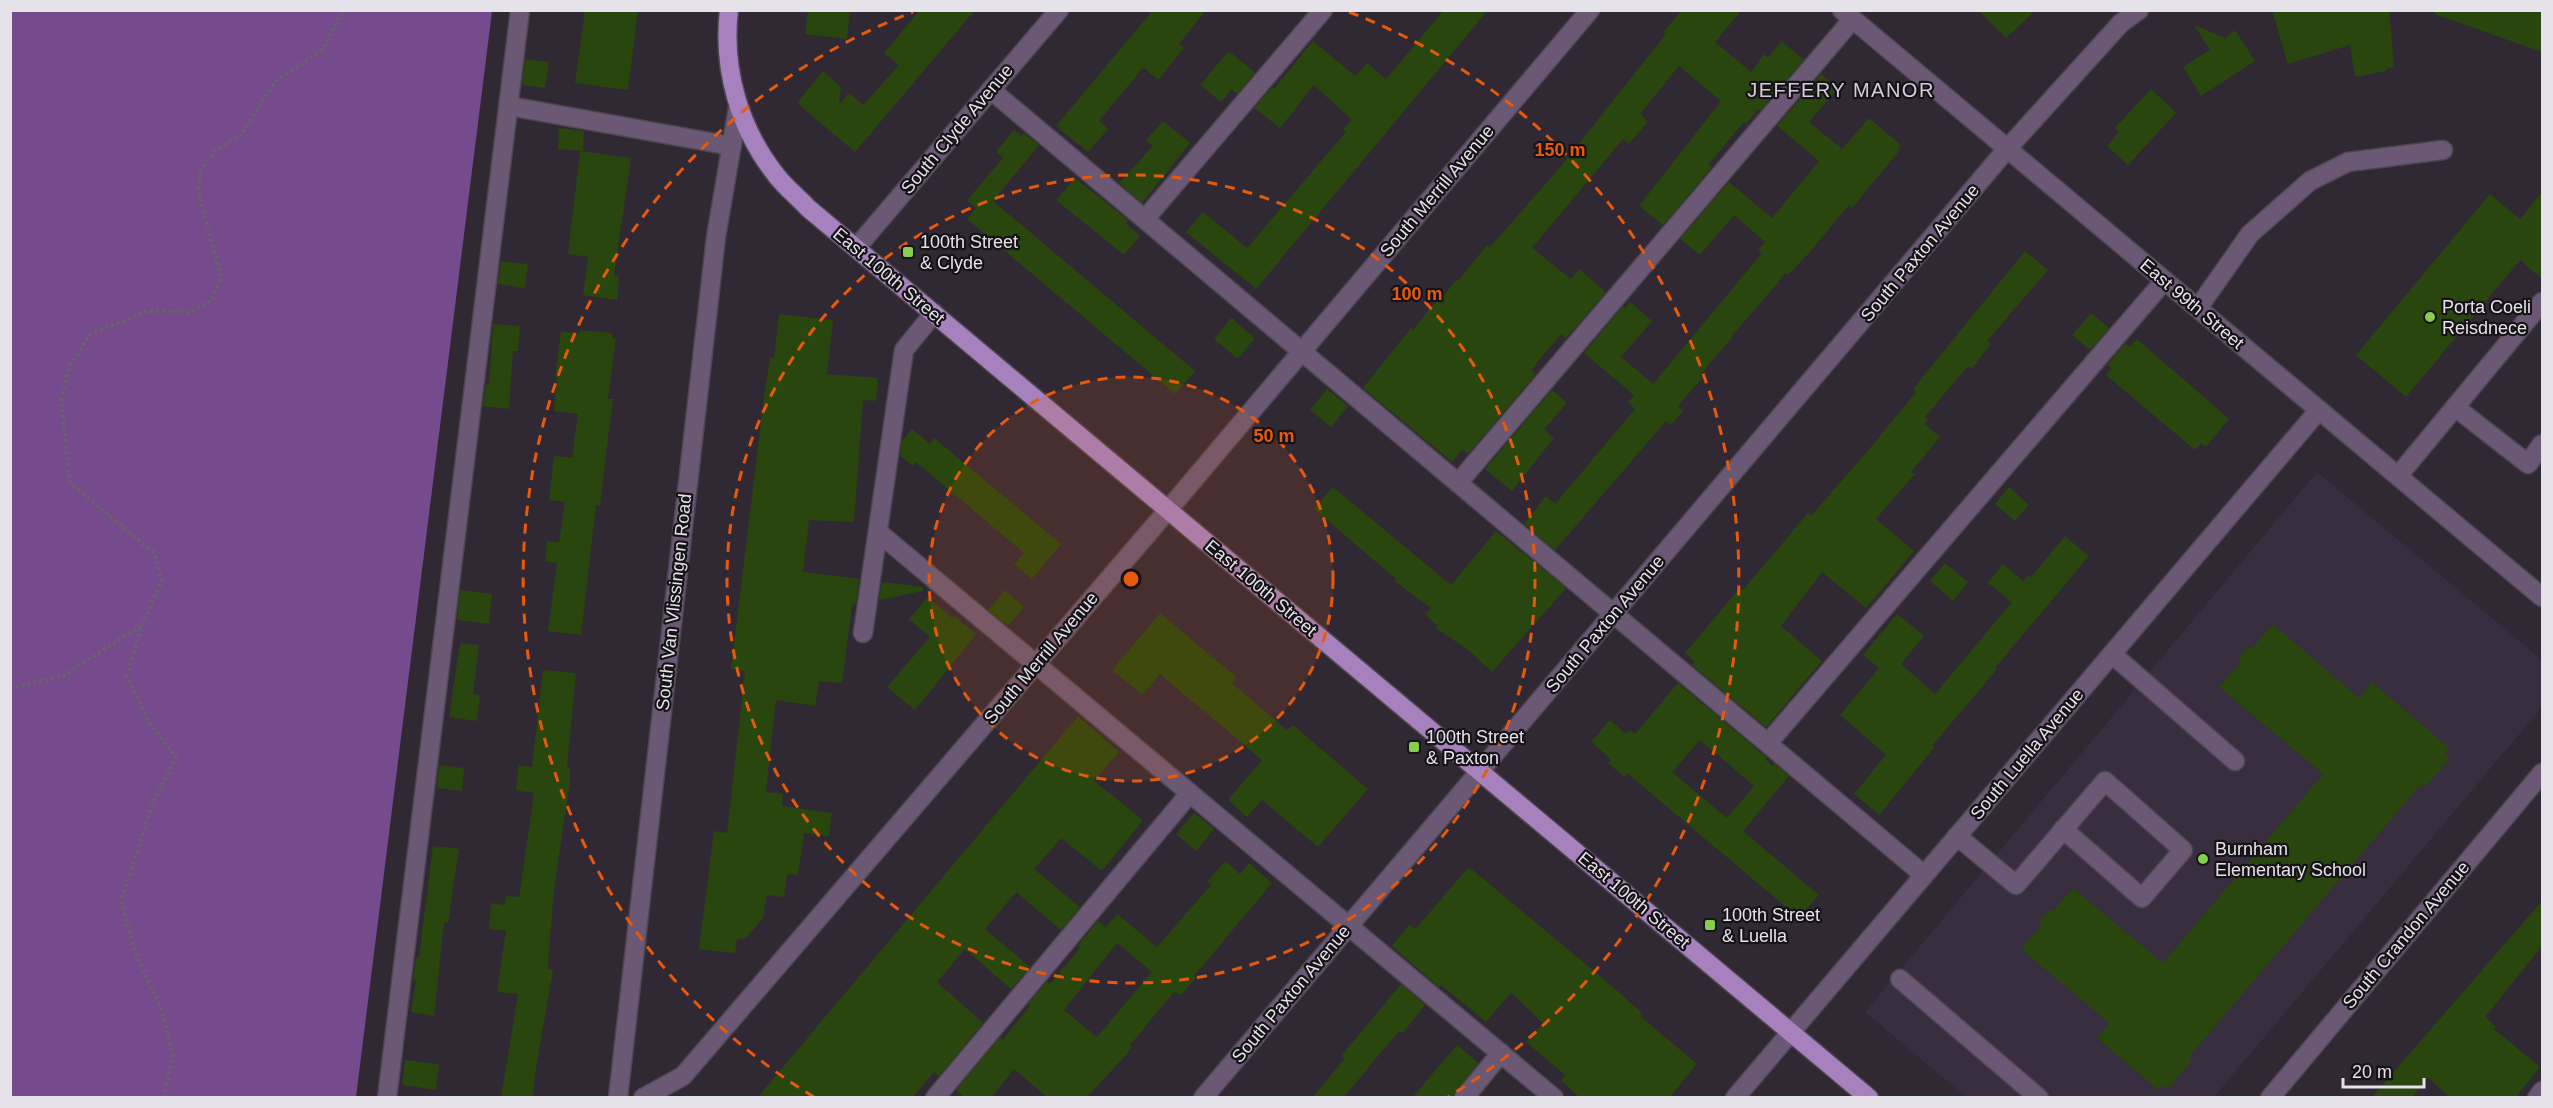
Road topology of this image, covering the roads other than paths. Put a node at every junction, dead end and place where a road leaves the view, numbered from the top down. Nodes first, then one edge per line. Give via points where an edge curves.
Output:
1 (520, 10) edge
2 (729, 10) edge
3 (1059, 10) edge
4 (1323, 10) edge
5 (1590, 10) edge
6 (2139, 10) edge
7 (1847, 15) edge
8 (992, 90) junction
9 (509, 106) junction
10 (738, 108) junction
11 (732, 146) junction
12 (2007, 149) junction
13 (2443, 150) dead end
14 (1145, 219) junction
15 (856, 248) junction
16 (2164, 281) junction
17 (2542, 302) edge
18 (2198, 308) junction
19 (934, 313) junction
20 (1302, 351) junction
21 (2455, 407) junction
22 (2319, 410) junction
23 (2542, 444) edge
24 (2398, 476) junction
25 (1458, 483) junction
26 (1168, 510) junction
27 (878, 532) junction
28 (2542, 597) edge
29 (1614, 614) junction
30 (863, 633) dead end
31 (2112, 654) junction
32 (1036, 664) junction
33 (1768, 743) junction
34 (2235, 761) dead end
35 (1479, 771) junction
36 (2542, 773) edge
37 (1190, 793) junction
38 (2063, 829) junction
39 (1957, 836) junction
40 (1924, 875) junction
41 (1349, 926) junction
42 (1900, 979) dead end
43 (1791, 1032) junction
44 (1501, 1053) junction
45 (2542, 1091) edge
46 (387, 1098) edge
47 (618, 1098) edge
48 (643, 1098) edge
49 (935, 1098) edge
50 (1203, 1098) edge
51 (1464, 1098) edge
52 (1554, 1098) edge
53 (1735, 1098) edge
54 (1869, 1098) edge
55 (2038, 1098) edge
56 (2270, 1098) edge
57 (2537, 1098) edge

1 - 9 street
2 - 10 main road, East 100th Street via 729,70
3 - 8 street, South Clyde Avenue
4 - 14 street
5 - 20 street, South Merrill Avenue
6 - 12 street, South Paxton Avenue via 2121,23
7 - 12 street, East 99th Street
7 - 25 street
8 - 14 street
8 - 15 street, South Clyde Avenue
9 - 11 street
9 - 46 street
10 - 11 street, South Van Vlissingen Road
10 - 15 main road, East 100th Street via 754,144 777,176
11 - 47 street, South Van Vlissingen Road via 716,237
12 - 16 street, East 99th Street
12 - 29 street, South Paxton Avenue
13 - 18 street via 2348,162 2310,181 2250,234
14 - 20 street
15 - 19 main road, East 100th Street
16 - 18 street, East 99th Street
16 - 33 street
17 - 21 street
18 - 22 street, East 99th Street
19 - 26 main road, East 100th Street
19 - 27 street via 904,350
20 - 25 street
20 - 26 street, South Merrill Avenue
21 - 23 street via 2528,464
21 - 24 street
22 - 24 street, East 99th Street
22 - 31 street, South Luella Avenue
24 - 28 street, East 99th Street
25 - 29 street
26 - 32 street, South Merrill Avenue
26 - 35 main road, East 100th Street
27 - 30 street
27 - 32 street
29 - 33 street
29 - 35 street, South Paxton Avenue
31 - 34 street
31 - 39 street, South Luella Avenue
32 - 37 street
32 - 48 street, South Merrill Avenue via 683,1076
33 - 40 street
35 - 41 street, South Paxton Avenue
35 - 43 main road, East 100th Street
36 - 56 street, South Crandon Avenue
37 - 41 street
37 - 49 street
38 - 38 street via 2105,781 2183,850 2142,898
38 - 39 street via 2016,885
39 - 40 street, South Luella Avenue
40 - 43 street, South Luella Avenue
41 - 44 street
41 - 50 street, South Paxton Avenue
42 - 55 street
43 - 53 street, South Luella Avenue
43 - 54 main road, East 100th Street
44 - 51 street
44 - 52 street
45 - 57 street

